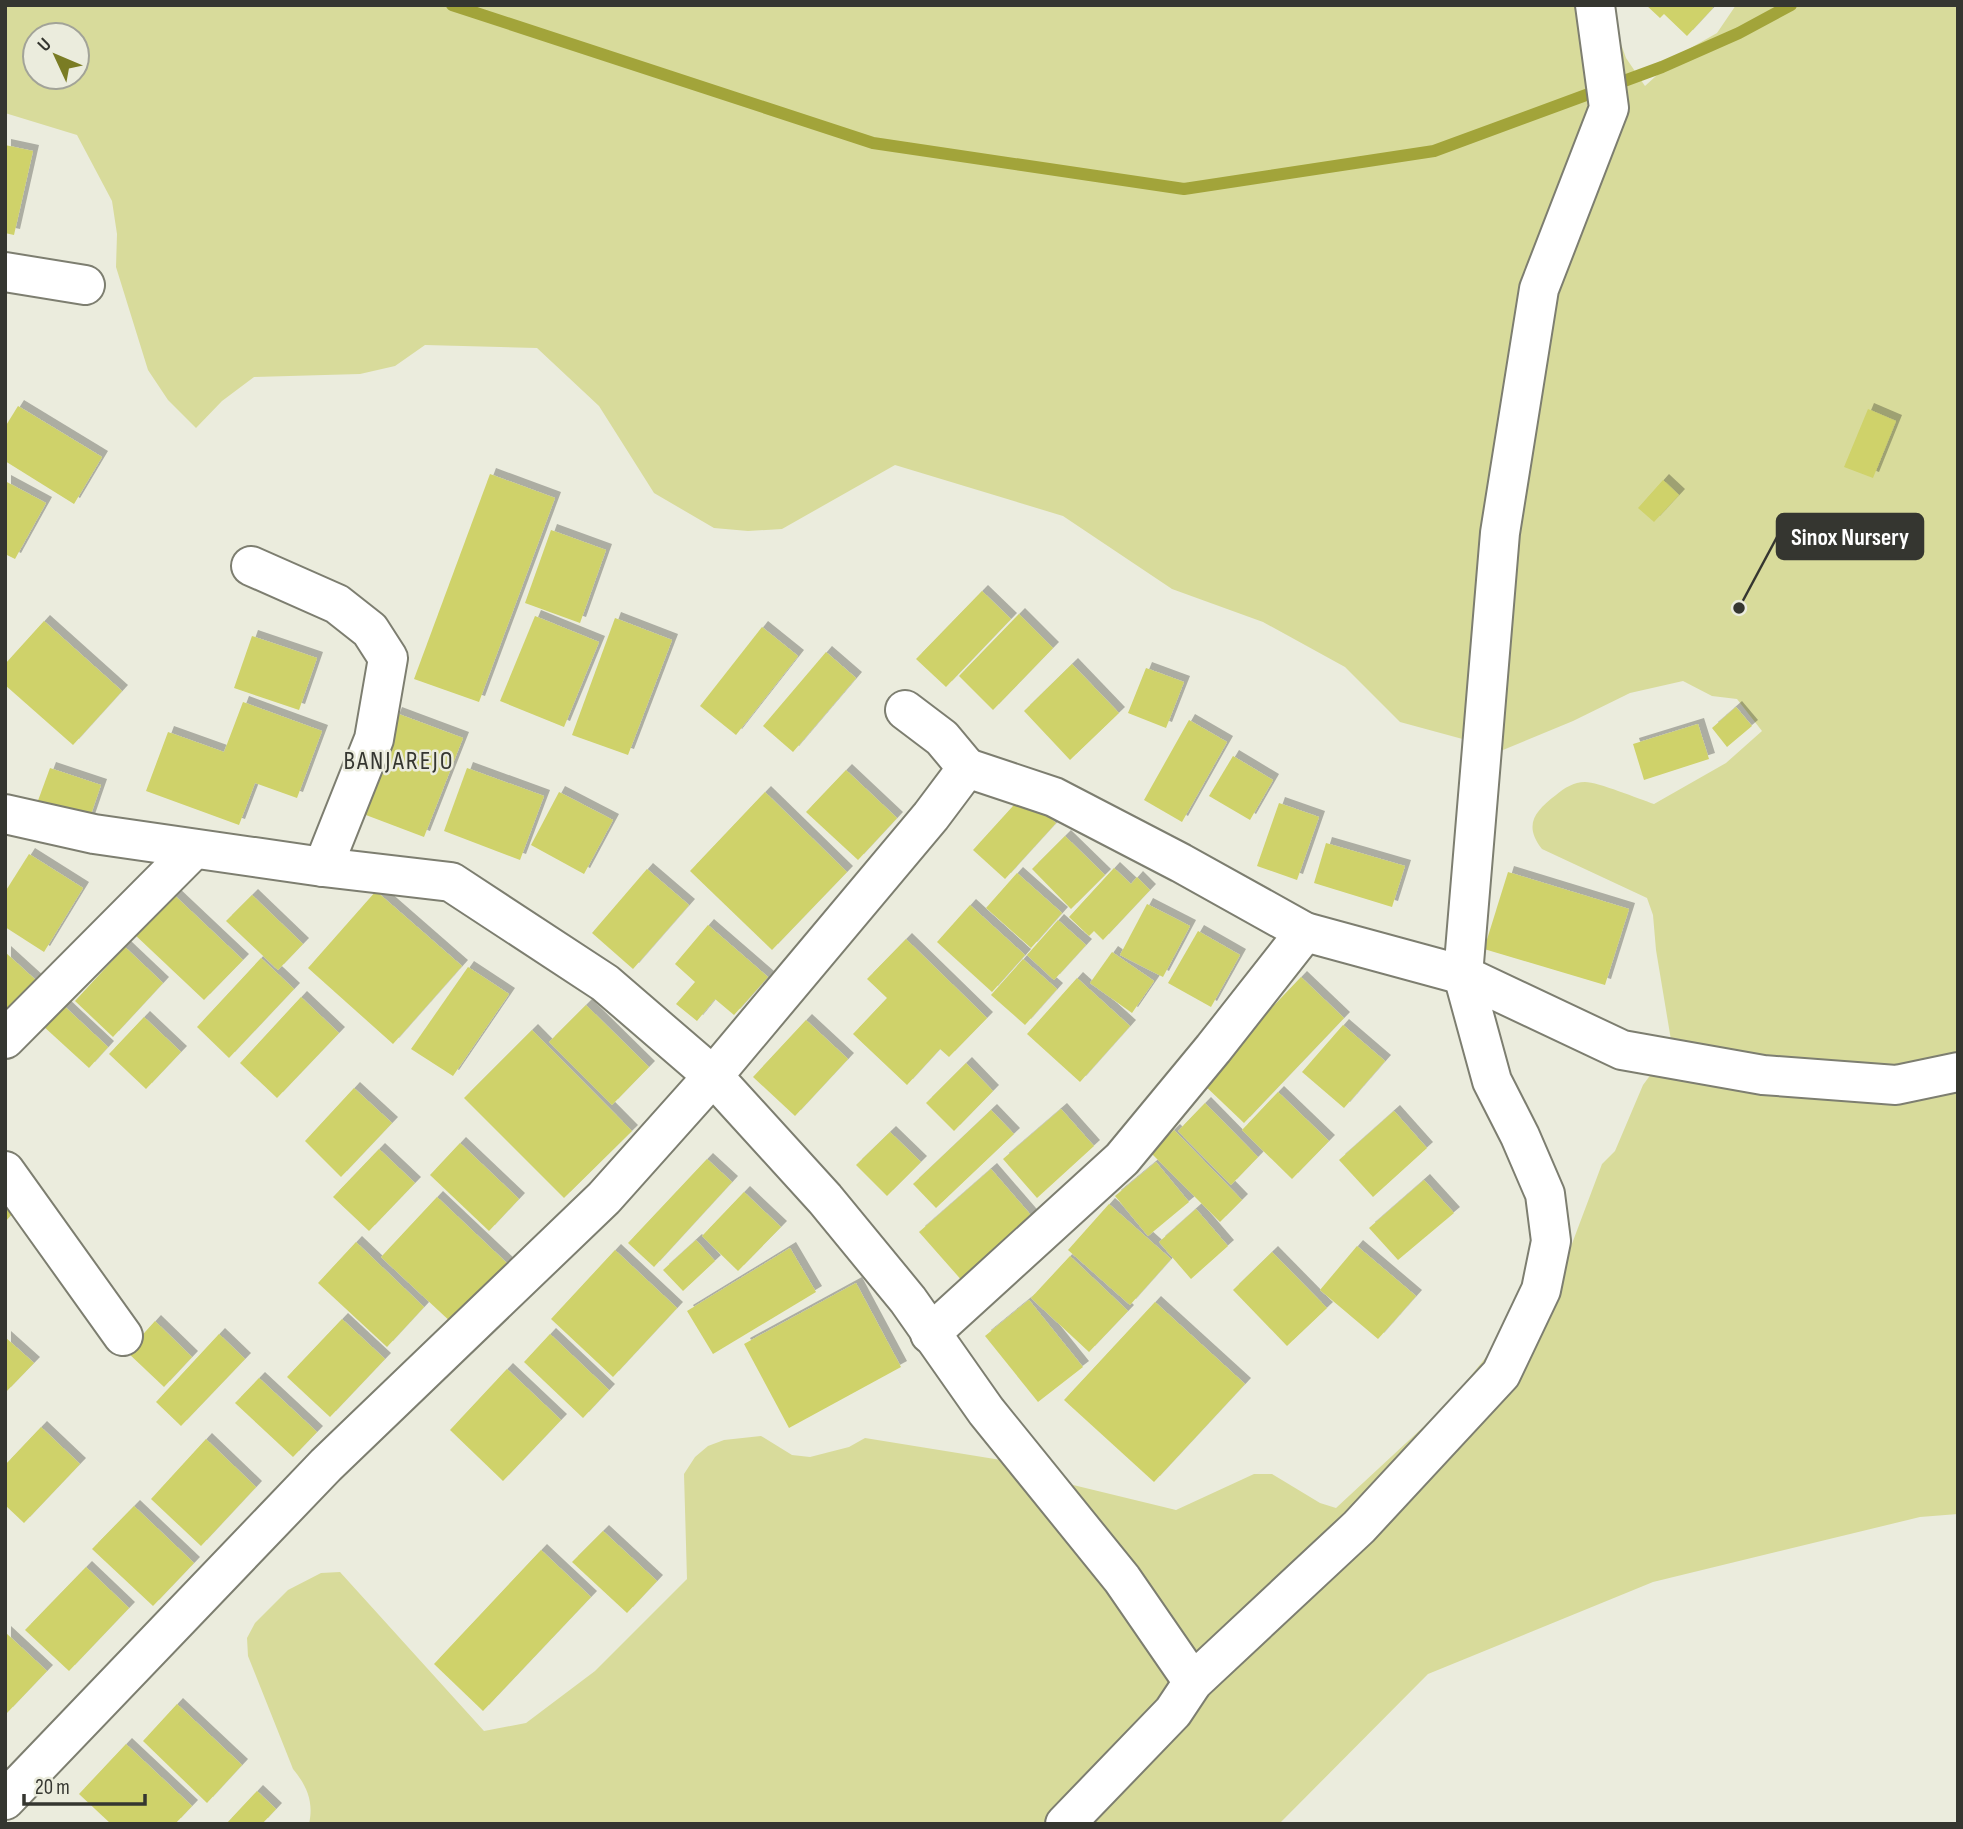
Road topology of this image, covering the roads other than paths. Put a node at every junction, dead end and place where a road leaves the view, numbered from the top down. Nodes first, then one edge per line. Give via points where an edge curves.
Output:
1 (1595, 6) edge
2 (5, 272) edge
3 (85, 285) dead end
4 (251, 566) dead end
5 (905, 710) dead end
6 (967, 768) junction
7 (5, 814) edge
8 (194, 849) junction
9 (323, 867) junction
10 (1305, 932) junction
11 (1463, 975) junction
12 (5, 1039) edge
13 (1958, 1072) edge
14 (713, 1076) junction
15 (5, 1171) edge
16 (930, 1334) junction
17 (123, 1336) dead end
18 (1193, 1682) junction
19 (5, 1800) edge
20 (1065, 1824) edge

1 - 11 street via 1609,108 1539,289 1500,533
2 - 3 street
4 - 9 street via 337,604 370,630 388,658 374,739
5 - 6 street via 942,738
6 - 10 street via 1054,797
6 - 14 street
7 - 8 street
8 - 9 street
8 - 12 street
9 - 14 street via 451,882 605,983
10 - 11 street
10 - 16 street via 1122,1159
11 - 13 street via 1622,1049 1763,1075 1896,1085
11 - 18 street via 1492,1081 1545,1194 1551,1241 1541,1290 1501,1374 1359,1527
14 - 16 street via 825,1199 908,1300
14 - 19 street via 604,1198 326,1465
15 - 17 street
16 - 18 street via 986,1411 1122,1578
18 - 20 street via 1173,1712

